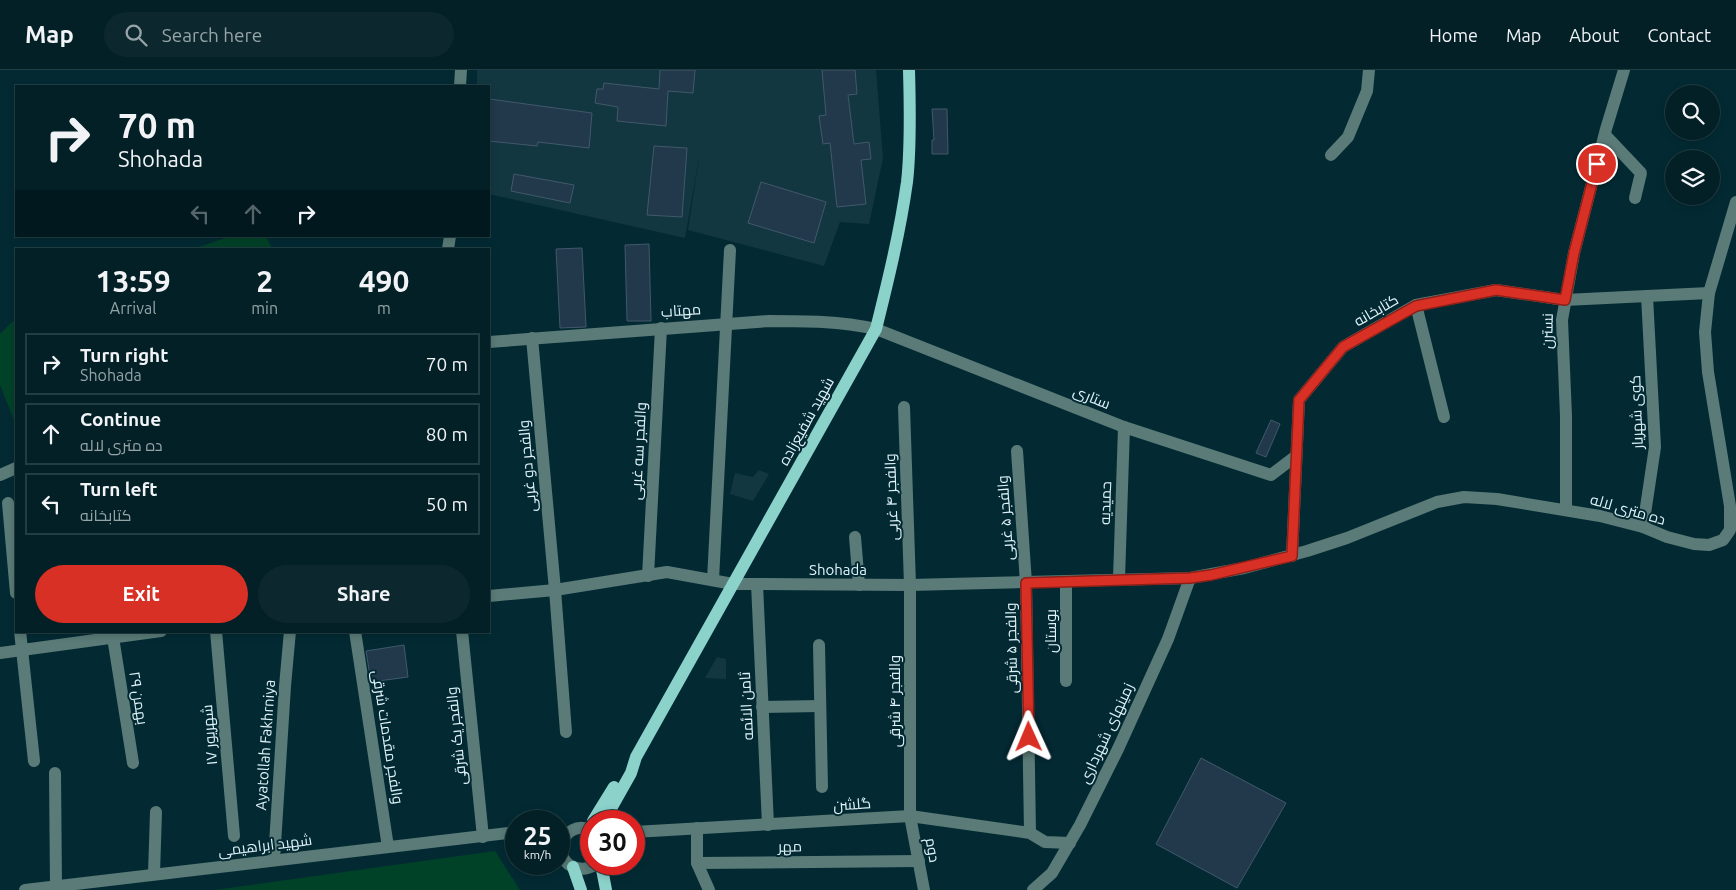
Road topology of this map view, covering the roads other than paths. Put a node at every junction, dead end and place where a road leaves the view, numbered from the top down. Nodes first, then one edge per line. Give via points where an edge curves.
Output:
1 (461, 70) edge
2 (909, 70) edge
3 (1369, 70) edge
4 (1624, 70) edge
5 (460, 85) edge
6 (1604, 135) junction
7 (1331, 155) dead end
8 (1635, 198) dead end
9 (1736, 202) edge
10 (730, 250) dead end
11 (1709, 293) junction
12 (1647, 296) junction
13 (1565, 300) junction
14 (1416, 306) junction
15 (726, 324) junction
16 (661, 328) junction
17 (876, 329) junction
18 (532, 338) junction
19 (490, 342) edge
20 (904, 408) dead end
21 (1444, 417) dead end
22 (1124, 427) junction
23 (1017, 451) dead end
24 (1296, 456) junction
25 (15, 468) edge
26 (0, 474) edge
27 (8, 502) dead end
28 (1566, 510) junction
29 (1643, 527) junction
30 (855, 538) dead end
31 (1292, 556) junction
32 (648, 576) junction
33 (1190, 578) junction
34 (1118, 579) junction
35 (714, 580) junction
36 (1066, 581) junction
37 (15, 582) edge
38 (1026, 583) junction
39 (733, 584) junction
40 (757, 584) junction
41 (859, 585) junction
42 (910, 585) junction
43 (556, 590) junction
44 (490, 596) edge
45 (20, 633) edge
46 (137, 633) edge
47 (216, 633) edge
48 (290, 633) edge
49 (355, 633) edge
50 (462, 633) edge
51 (113, 635) edge
52 (819, 645) dead end
53 (21, 650) junction
54 (0, 652) edge
55 (1066, 681) dead end
56 (820, 706) junction
57 (762, 707) junction
58 (566, 732) dead end
59 (636, 757) junction
60 (34, 761) dead end
61 (133, 763) dead end
62 (55, 773) dead end
63 (822, 787) dead end
64 (598, 810) edge
65 (610, 810) edge
66 (156, 812) dead end
67 (910, 816) junction
68 (768, 825) junction
69 (697, 828) junction
70 (645, 831) edge
71 (1030, 833) junction
72 (505, 834) edge
73 (234, 836) dead end
74 (483, 837) junction
75 (1070, 843) junction
76 (388, 847) junction
77 (274, 860) junction
78 (919, 861) junction
79 (697, 863) junction
80 (570, 865) edge
81 (573, 867) junction
82 (580, 868) edge
83 (154, 874) junction
84 (604, 875) edge
85 (56, 886) junction
86 (25, 890) edge
87 (581, 890) edge
88 (606, 890) edge
89 (709, 890) edge
90 (924, 890) edge
91 (1033, 890) edge

1 - 5 street
2 - 17 main road, شهید شفیع‌زاده via 907,180 891,270
3 - 7 street via 1367,91 1348,137
4 - 6 street, نسترن
6 - 8 street via 1641,173
6 - 13 street, نسترن
9 - 11 street, ده متری لاله
10 - 15 street
11 - 12 street, کتابخانه
11 - 29 street, ده متری لاله via 1705,332 1708,372 1728,496 1730,530 1723,540 1709,545 1667,537
12 - 13 street, کتابخانه
12 - 29 street, کوی شهریار via 1655,447
13 - 14 street, کتابخانه via 1496,290
13 - 28 street, نسترن via 1562,320
14 - 21 street
14 - 24 street, کتابخانه via 1343,347 1299,400
15 - 16 street, مهتاب
15 - 17 street, مهتاب via 812,320
15 - 35 street
16 - 18 street, مهتاب
16 - 32 street, والفجر سه غربی
17 - 22 street, ستاری
17 - 39 main road, شهید شفیع‌زاده
18 - 19 street, مهتاب
18 - 43 street, والفجر دو غربی
20 - 42 street, والفجر ۴ غربی
22 - 24 street, ستاری via 1271,474
22 - 34 street, حمیدیه
23 - 38 street, والفجر ۵ غربی
24 - 31 street, کتابخانه
25 - 26 street
27 - 37 street
28 - 29 street, ده متری لاله
28 - 31 street, ده متری لاله via 1464,497 1437,502
30 - 41 street
31 - 33 street, ده متری لاله
32 - 35 street, Shohada via 667,572
32 - 43 street, Shohada
33 - 34 street, Shohada
33 - 75 street, زمینهای شهرداری via 1168,639 1130,724
34 - 36 street, Shohada
35 - 39 street, Shohada
36 - 38 street, Shohada
36 - 55 street, بوستان
38 - 42 street, Shohada
38 - 71 street, والفجر ۵ شرقی
39 - 40 street, Shohada
39 - 59 main road, شهید شفیع‌زاده
40 - 41 street, Shohada
40 - 57 street, ثامن الائمه
41 - 42 street, Shohada
42 - 67 street, والفجر ۴ شرقی
43 - 44 street, Shohada
43 - 58 street, والفجر دو غربی
45 - 53 street
46 - 51 street
47 - 73 street, ۱۷ شهریور
48 - 77 street, Ayatollah Fakhrniya
49 - 76 street, والفجر مقدمات شرقی
50 - 74 street, والفجر یک شرقی
51 - 53 street
51 - 61 street, ۲۹ بهمن
52 - 56 street
53 - 54 street
53 - 60 street
56 - 57 street
56 - 63 street
57 - 68 street, ثامن الائمه
59 - 64 main road, شهید شفیع‌زاده via 624,768
59 - 65 main road, شهید شفیع‌زاده
62 - 85 street
66 - 83 street
67 - 68 street, گلشن
67 - 71 street, گلشن
67 - 78 street, دوم
68 - 69 street, گلشن
69 - 70 street, گلشن
69 - 79 street
71 - 75 street, گلشن via 1045,842
72 - 74 street, شهید ابراهیمی
74 - 76 street, شهید ابراهیمی
75 - 91 street, زمینهای شهرداری via 1052,873
76 - 77 street, شهید ابراهیمی
77 - 83 street, شهید ابراهیمی
78 - 79 street, مهر
78 - 90 street, دوم
79 - 89 street
80 - 81 street
81 - 82 street
81 - 87 main road
83 - 85 street, شهید ابراهیمی
84 - 88 main road
85 - 86 street, شهید ابراهیمی

